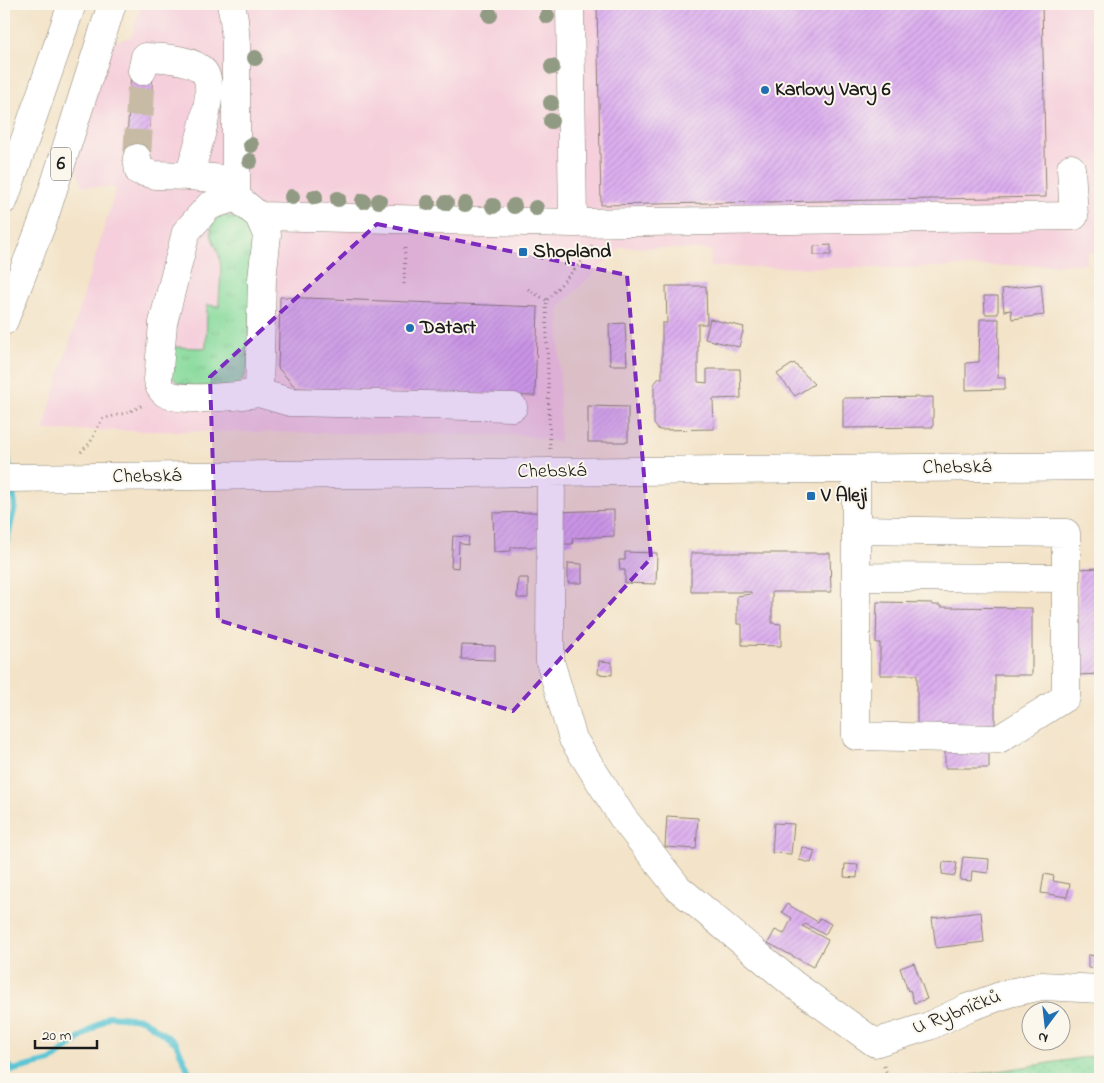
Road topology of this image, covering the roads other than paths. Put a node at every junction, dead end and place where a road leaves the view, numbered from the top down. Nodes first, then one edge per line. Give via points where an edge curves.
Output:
1 (72, 4) edge
2 (112, 4) edge
3 (231, 4) edge
4 (570, 4) edge
5 (142, 71) tunnel mouth
6 (137, 158) tunnel mouth
7 (1071, 168) dead end
8 (189, 176) junction
9 (235, 189) junction
10 (4, 200) edge
11 (259, 216) junction
12 (583, 223) junction
13 (4, 321) edge
14 (259, 393) junction
15 (513, 407) dead end
16 (1100, 466) edge
17 (856, 469) junction
18 (551, 472) junction
19 (4, 478) edge
20 (856, 530) junction
21 (856, 577) junction
22 (1066, 578) junction
23 (1100, 989) edge

1 - 10 main road, 6
2 - 13 main road, 6 via 43,221
3 - 9 main road via 236,45
4 - 12 main road
5 - 8 main road via 145,57 182,60 205,72 208,83 206,121
6 - 8 main road via 139,171
7 - 12 main road via 1074,216
8 - 9 main road
9 - 11 main road
9 - 14 main road via 209,206 186,232 163,323 158,380 159,387 166,394 179,397 232,397
11 - 12 main road
11 - 14 main road via 267,235 262,279
14 - 15 main road via 290,402
16 - 17 main road, Chebská
17 - 18 main road, Chebská
17 - 20 main road
18 - 19 main road, Chebská
18 - 23 main road, U Rybníčků via 550,661 573,739 623,818 678,888 793,984 875,1043 929,1026 1009,993 1042,986
20 - 21 main road
20 - 22 main road via 1066,533
21 - 22 main road
21 - 22 main road via 856,736 999,739 1066,697

